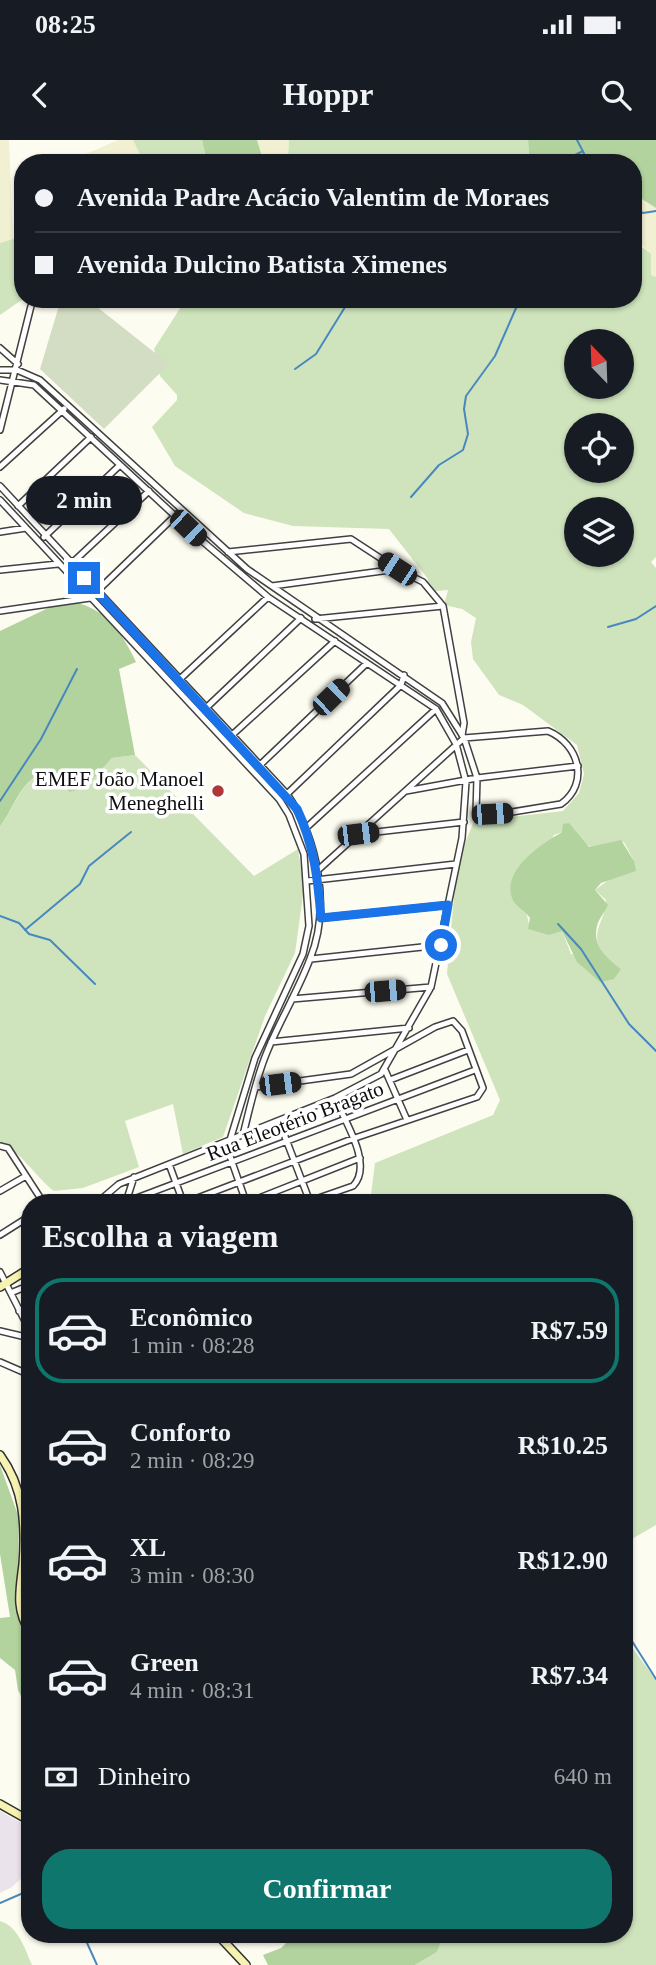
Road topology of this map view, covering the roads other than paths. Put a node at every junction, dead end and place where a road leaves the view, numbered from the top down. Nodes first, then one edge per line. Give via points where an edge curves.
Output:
1 (31, 308) edge
2 (0, 348) edge
3 (17, 367) junction
4 (0, 370) edge
5 (0, 380) edge
6 (14, 380) junction
7 (68, 404) junction
8 (62, 411) junction
9 (0, 430) edge
10 (91, 438) junction
11 (120, 464) junction
12 (0, 467) edge
13 (0, 486) edge
14 (149, 491) junction
15 (0, 500) edge
16 (18, 506) junction
17 (181, 509) junction
18 (175, 516) junction
19 (26, 528) junction
20 (0, 532) edge
21 (45, 536) junction
22 (38, 541) junction
23 (228, 552) junction
24 (58, 564) junction
25 (71, 564) junction
26 (247, 569) junction
27 (397, 569) junction
28 (0, 570) edge
29 (241, 575) junction
30 (271, 586) junction
31 (96, 592) junction
32 (268, 597) junction
33 (90, 598) junction
34 (443, 606) junction
35 (0, 611) edge
36 (301, 618) junction
37 (316, 618) junction
38 (310, 623) junction
39 (335, 641) junction
40 (367, 663) junction
41 (404, 675) junction
42 (180, 679) junction
43 (401, 685) junction
44 (206, 708) junction
45 (436, 709) junction
46 (231, 736) junction
47 (463, 737) junction
48 (456, 744) junction
49 (260, 765) junction
50 (578, 766) junction
51 (477, 778) junction
52 (466, 782) junction
53 (406, 791) junction
54 (287, 794) junction
55 (466, 812) junction
56 (477, 813) junction
57 (464, 822) junction
58 (306, 828) junction
59 (358, 834) junction
60 (456, 864) junction
61 (317, 871) junction
62 (318, 880) junction
63 (307, 881) junction
64 (448, 905) junction
65 (321, 918) junction
66 (441, 945) junction
67 (311, 958) junction
68 (432, 987) junction
69 (292, 999) junction
70 (409, 1028) junction
71 (271, 1042) junction
72 (468, 1050) junction
73 (394, 1052) junction
74 (385, 1070) junction
75 (475, 1070) junction
76 (390, 1080) junction
77 (256, 1087) junction
78 (335, 1098) junction
79 (398, 1099) junction
80 (344, 1120) junction
81 (407, 1120) junction
82 (279, 1121) junction
83 (243, 1135) junction
84 (352, 1139) junction
85 (227, 1141) junction
86 (287, 1141) junction
87 (1, 1146) edge
88 (360, 1158) junction
89 (231, 1161) junction
90 (294, 1161) junction
91 (169, 1164) junction
92 (26, 1176) junction
93 (134, 1177) junction
94 (301, 1181) junction
95 (176, 1182) junction
96 (239, 1182) junction
97 (0, 1191) edge
98 (38, 1194) edge
99 (106, 1194) edge
100 (129, 1194) edge
101 (146, 1194) edge
102 (181, 1194) edge
103 (207, 1194) edge
104 (244, 1194) edge
105 (268, 1194) edge
106 (306, 1194) edge
107 (331, 1194) edge
108 (21, 1222) edge
109 (0, 1235) edge
110 (0, 1272) edge
111 (21, 1274) edge
112 (3, 1285) edge
113 (21, 1289) edge
114 (13, 1292) junction
115 (19, 1311) joint
116 (21, 1315) edge
117 (0, 1331) edge
118 (21, 1336) edge
119 (0, 1362) edge
120 (21, 1371) edge
121 (0, 1455) edge
122 (21, 1500) edge
123 (21, 1558) edge
124 (21, 1611) edge
125 (0, 1804) edge
126 (21, 1816) edge
127 (225, 1943) edge
128 (246, 1965) edge

1 - 3 street
2 - 3 street
3 - 4 street
3 - 6 street
3 - 7 street
5 - 6 street
6 - 8 street via 34,385
6 - 9 street
7 - 8 street
7 - 17 street
8 - 10 street
8 - 12 street
10 - 11 street
10 - 16 street
11 - 14 street
11 - 21 street
13 - 16 street
14 - 18 street
14 - 25 street
15 - 19 street
16 - 21 street
17 - 18 street
17 - 23 street
18 - 29 street
18 - 31 street
19 - 20 street
19 - 22 street
21 - 22 street
21 - 25 street
22 - 24 street
23 - 26 street
23 - 27 street via 351,539
24 - 28 street
24 - 33 street
25 - 31 street
26 - 29 street
26 - 30 street
27 - 30 street
27 - 34 street via 431,588
29 - 32 street
30 - 37 street
31 - 33 street
31 - 42 street
32 - 36 street
32 - 42 street
33 - 35 street
33 - 63 street via 279,799 299,836
34 - 37 street
34 - 47 street
36 - 38 street
36 - 44 street
37 - 38 street
37 - 41 street
38 - 39 street
39 - 40 street
39 - 46 street
40 - 43 street
40 - 49 street
41 - 43 street
41 - 47 street via 442,703
42 - 44 street
43 - 45 street
43 - 54 street
44 - 46 street
45 - 48 street
45 - 58 street
46 - 49 street
47 - 48 street
47 - 50 street via 548,731 572,749
47 - 51 street
48 - 52 street
48 - 53 street
49 - 54 street
50 - 51 street
50 - 56 street via 573,792 561,804
51 - 52 street
51 - 56 street
52 - 53 street
52 - 55 street
53 - 59 street
54 - 58 street
55 - 56 street
55 - 57 street
57 - 59 street
57 - 60 street
58 - 61 street
59 - 61 street
60 - 62 street
60 - 64 street
61 - 62 street
62 - 63 street
62 - 65 street
63 - 85 street via 309,926 303,954 255,1058
64 - 65 street
64 - 66 street
65 - 67 street
66 - 67 street
66 - 68 street
67 - 69 street
68 - 69 street
68 - 70 street
69 - 71 street
70 - 71 street
70 - 73 street
71 - 77 street
72 - 73 street via 459,1025 448,1021
72 - 75 street
72 - 76 street
73 - 74 street
73 - 77 street via 351,1074
74 - 76 street
74 - 78 street
75 - 79 street, Rua Eleotério Bragato
75 - 81 street via 482,1084 477,1097
76 - 79 street
77 - 83 street
78 - 80 street
78 - 82 street
79 - 80 street, Rua Eleotério Bragato
79 - 81 street
80 - 84 street
80 - 86 street, Rua Eleotério Bragato
81 - 84 street
82 - 83 street
82 - 86 street
83 - 85 street
84 - 88 street
84 - 90 street
85 - 89 street
85 - 91 street
86 - 89 street, Rua Eleotério Bragato
86 - 90 street
87 - 92 street
88 - 94 street
88 - 107 street via 360,1173 353,1186
89 - 95 street, Rua Eleotério Bragato
89 - 96 street
90 - 94 street
90 - 96 street
91 - 93 street
91 - 95 street
92 - 97 street
92 - 98 street
93 - 99 street
93 - 100 street
94 - 105 street
94 - 106 street
95 - 101 street, Rua Eleotério Bragato
95 - 102 street
96 - 103 street
96 - 104 street
108 - 109 street
110 - 112 street
111 - 112 street
112 - 114 street
113 - 114 street
114 - 115 street
115 - 116 street
117 - 118 street
119 - 120 street
121 - 122 street
123 - 124 street
125 - 126 street
127 - 128 street

